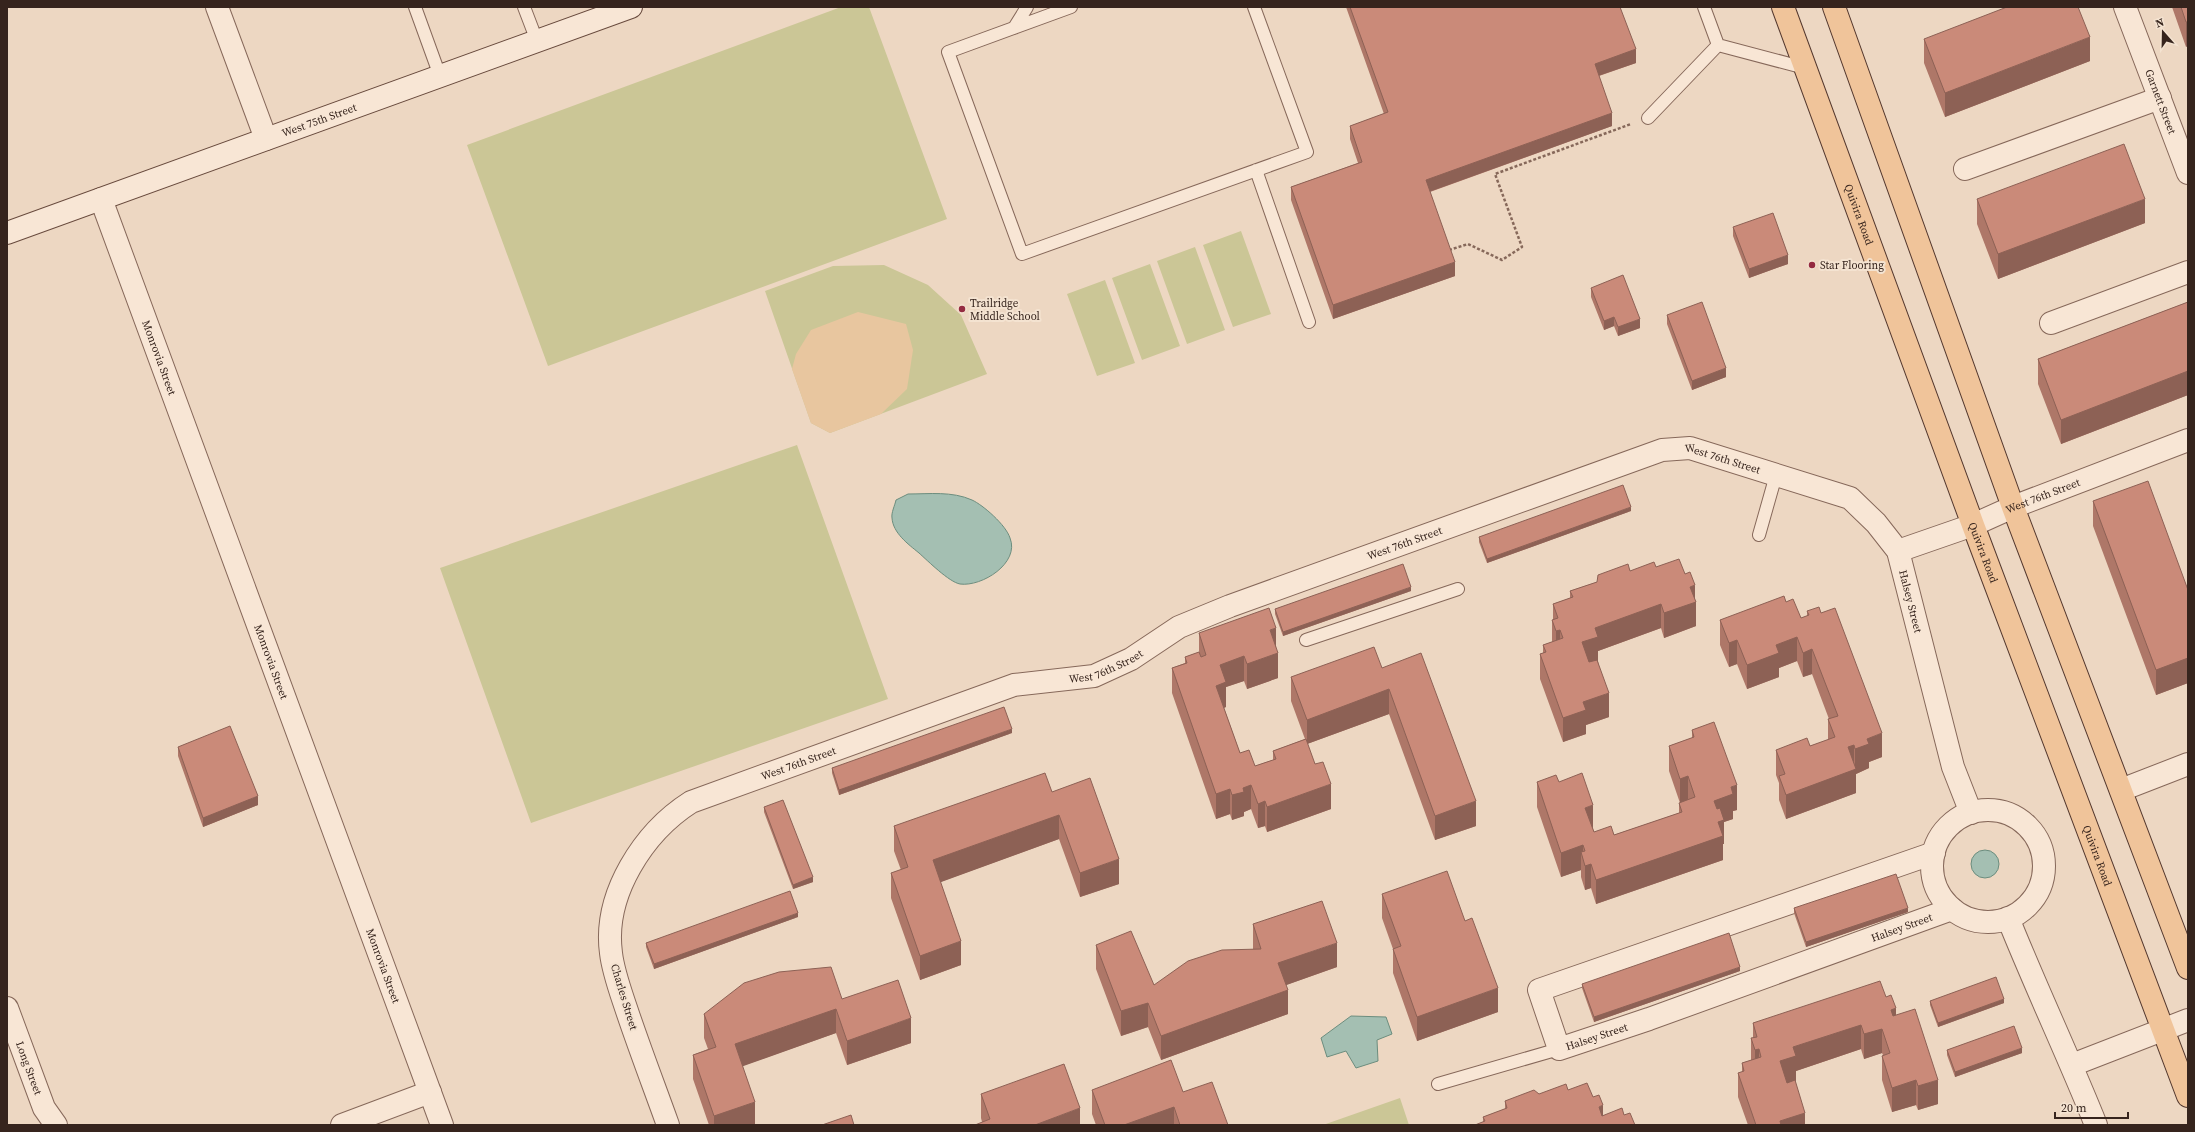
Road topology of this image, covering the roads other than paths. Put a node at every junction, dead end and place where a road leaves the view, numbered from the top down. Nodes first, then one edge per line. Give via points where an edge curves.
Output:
1 (217, 7) edge
2 (415, 7) edge
3 (524, 7) edge
4 (631, 7) edge
5 (1027, 7) edge
6 (1071, 7) edge
7 (1254, 7) edge
8 (1704, 7) edge
9 (1783, 7) edge
10 (1834, 7) edge
11 (2125, 7) edge
12 (1014, 28) junction
13 (537, 41) junction
14 (1718, 45) junction
15 (1805, 68) junction
16 (440, 76) junction
17 (2160, 98) junction
18 (1648, 118) road end
19 (266, 139) junction
20 (2187, 167) edge
21 (1966, 169) dead end
22 (1256, 170) junction
23 (101, 199) junction
24 (7, 233) edge
25 (2188, 272) edge
26 (1309, 322) dead end
27 (2051, 323) dead end
28 (2187, 445) edge
29 (1776, 475) junction
30 (2013, 507) junction
31 (1973, 524) junction
32 (1759, 535) dead end
33 (1898, 551) junction
34 (1458, 588) dead end
35 (1306, 640) dead end
36 (2188, 764) edge
37 (2121, 790) junction
38 (1970, 813) junction
39 (1934, 853) junction
40 (630, 866) joint
41 (1952, 909) junction
42 (2008, 918) junction
43 (2188, 968) edge
44 (7, 1008) edge
45 (2188, 1020) edge
46 (2163, 1029) junction
47 (1559, 1050) junction
48 (2072, 1065) junction
49 (1438, 1084) dead end
50 (430, 1092) junction
51 (2188, 1096) edge
52 (56, 1125) edge
53 (342, 1125) edge
54 (442, 1125) edge
55 (668, 1125) edge
56 (2096, 1125) edge

1 - 19 street
2 - 16 lane
3 - 13 lane
4 - 13 street, West 75th Street
5 - 12 lane
6 - 12 lane
7 - 22 lane via 1307,152
8 - 14 lane
9 - 15 main road, Quivira Road
10 - 30 main road
11 - 17 street, Garnett Street
12 - 22 lane via 948,52 1022,254
13 - 16 street, West 75th Street
14 - 15 lane
14 - 18 lane
15 - 31 main road, Quivira Road
16 - 19 street, West 75th Street
17 - 20 street, Garnett Street
17 - 21 street
19 - 23 street, West 75th Street
22 - 26 lane
23 - 24 street, West 75th Street
23 - 50 street, Monrovia Street
25 - 27 street
28 - 30 street, West 76th Street
29 - 32 lane
29 - 33 street, West 76th Street via 1850,498
29 - 40 street, West 76th Street via 1690,448 1662,450 1230,606 1179,627 1131,659 1094,676 1014,685 691,802 672,814 645,843
30 - 31 street, West 76th Street
30 - 37 main road
31 - 33 street, West 76th Street
31 - 46 main road, Quivira Road
33 - 38 street, Halsey Street via 1953,767
34 - 35 lane
36 - 37 street
37 - 43 main road
38 - 39 street via 1955,821 1942,833
38 - 42 street via 1989,810 2008,813 2024,823 2037,838 2043,856 2043,875 2037,893 2024,908
39 - 41 street via 1934,881 1941,897
39 - 47 street, Halsey Street via 1538,990
40 - 55 street, Charles Street via 620,889 612,920 610,952 633,1029
41 - 42 street via 1970,919 1988,922
41 - 47 street, Halsey Street
42 - 48 street via 2040,997
44 - 52 street, Long Street via 44,1108
45 - 46 street
46 - 48 street
46 - 51 main road, Quivira Road
47 - 49 lane
48 - 56 street
50 - 53 street
50 - 54 street, Monrovia Street

